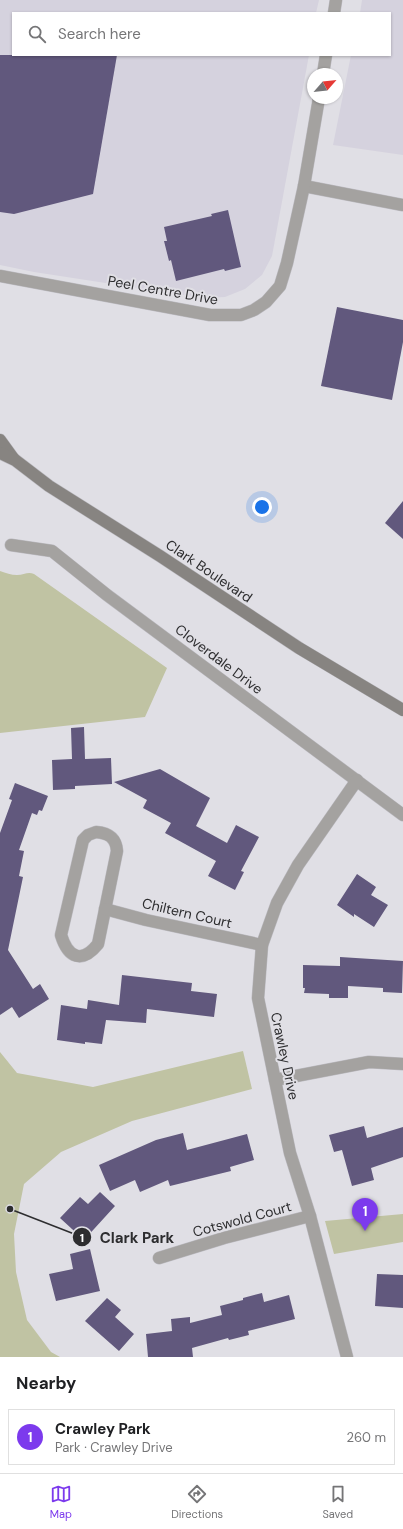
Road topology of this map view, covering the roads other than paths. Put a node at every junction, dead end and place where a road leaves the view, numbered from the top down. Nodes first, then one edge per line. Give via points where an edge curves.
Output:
1 (336, 0) edge
2 (334, 12) edge
3 (326, 56) edge
4 (324, 68) edge
5 (318, 104) edge
6 (304, 186) junction
7 (403, 204) edge
8 (0, 276) edge
9 (0, 440) edge
10 (0, 453) edge
11 (15, 460) junction
12 (11, 545) dead end
13 (403, 710) edge
14 (357, 780) junction
15 (403, 815) edge
16 (105, 909) junction
17 (262, 945) junction
18 (403, 1064) edge
19 (275, 1080) junction
20 (310, 1216) junction
21 (159, 1258) dead end
22 (347, 1357) edge

1 - 2 street
3 - 4 street
5 - 6 street, Peel Centre Drive
6 - 7 street
6 - 8 street, Peel Centre Drive via 280,286 266,302 241,315 210,315
9 - 11 street
10 - 11 street, Clark Boulevard
11 - 13 street, Clark Boulevard via 49,486 292,644
12 - 14 street, Cloverdale Drive via 52,551 107,595
14 - 15 street, Cloverdale Drive
14 - 17 street, Crawley Drive via 298,865 277,903
16 - 16 street via 117,844 106,833 96,832 83,840 61,935 70,954 85,956 98,944
16 - 17 street, Chiltern Court
17 - 19 street, Crawley Drive via 258,998
18 - 19 street via 369,1062
19 - 20 street, Crawley Drive via 290,1153
20 - 21 street, Cotswold Court
20 - 22 street, Crawley Drive

